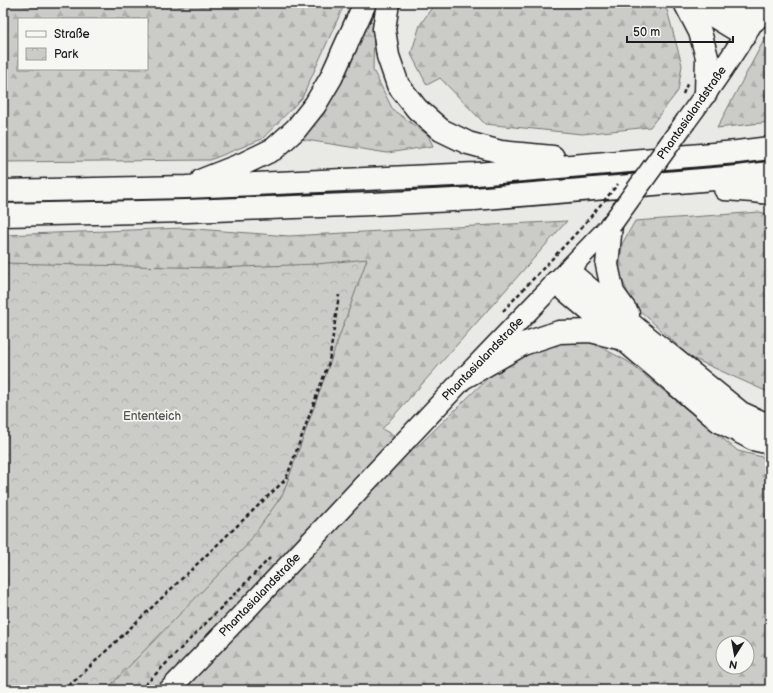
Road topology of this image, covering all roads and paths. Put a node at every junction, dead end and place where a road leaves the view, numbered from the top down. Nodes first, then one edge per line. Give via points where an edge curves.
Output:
1 (3, 3) edge
2 (9, 3) edge
3 (365, 3) edge
4 (388, 3) edge
5 (685, 3) edge
6 (688, 3) edge
7 (726, 3) edge
8 (755, 19) edge
9 (706, 93) junction
10 (770, 148) edge
11 (620, 162) junction
12 (770, 174) edge
13 (650, 184) junction
14 (186, 187) junction
15 (3, 190) edge
16 (770, 193) edge
17 (3, 215) edge
18 (611, 225) junction
19 (562, 277) junction
20 (339, 295) dead end
21 (630, 334) junction
22 (465, 377) junction
23 (770, 426) edge
24 (770, 443) edge
25 (63, 690) edge
26 (169, 690) edge

1 - 2 path
3 - 14 highway via 331,78 315,105 296,129 274,149
4 - 11 highway via 384,29 388,56 398,85 417,109 441,130 468,143 501,152
5 - 9 highway via 700,32 707,57
6 - 8 highway via 717,18
7 - 8 highway
8 - 9 main road, Phantasialandstraße
9 - 18 main road, Phantasialandstraße, bridge
10 - 11 highway
11 - 14 highway via 476,174
12 - 13 highway
13 - 16 highway
13 - 17 highway via 474,199 372,204
14 - 15 highway
18 - 19 main road, Phantasialandstraße
18 - 21 highway via 607,265 613,293
19 - 21 highway
19 - 22 main road, Phantasialandstraße
20 - 25 path via 330,362 286,479
21 - 22 highway via 559,332 523,344
21 - 23 highway via 740,413
21 - 24 highway via 719,421 753,439
22 - 26 main road, Phantasialandstraße via 256,601

